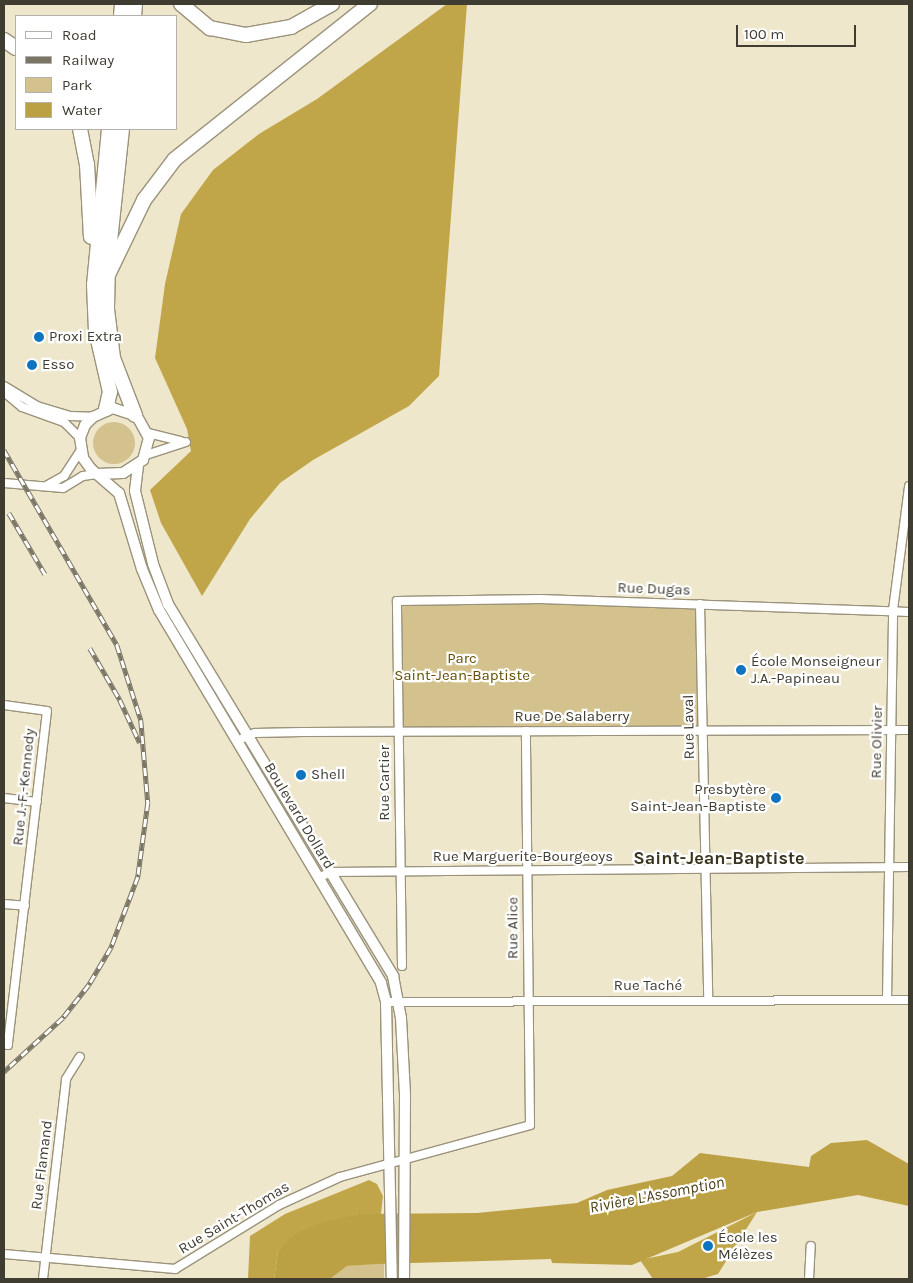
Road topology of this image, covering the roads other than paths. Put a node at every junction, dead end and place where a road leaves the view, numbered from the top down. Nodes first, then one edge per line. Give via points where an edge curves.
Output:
1 (181, 4) edge
2 (332, 4) edge
3 (370, 4) edge
4 (4, 40) edge
5 (15, 47) edge
6 (80, 130) edge
7 (109, 130) edge
8 (122, 130) edge
9 (100, 277) junction
10 (4, 386) edge
11 (4, 392) edge
12 (106, 409) junction
13 (135, 415) junction
14 (93, 417) junction
15 (148, 433) junction
16 (80, 438) junction
17 (80, 451) junction
18 (146, 455) junction
19 (138, 466) junction
20 (97, 474) junction
21 (4, 483) edge
22 (909, 486) edge
23 (44, 487) junction
24 (397, 601) joint
25 (700, 604) junction
26 (893, 610) junction
27 (909, 612) edge
28 (4, 705) edge
29 (703, 730) junction
30 (891, 730) junction
31 (909, 730) edge
32 (398, 731) junction
33 (526, 731) junction
34 (247, 736) junction
35 (237, 742) junction
36 (4, 798) edge
37 (37, 802) junction
38 (909, 867) edge
39 (889, 868) junction
40 (705, 869) junction
41 (527, 870) junction
42 (330, 872) junction
43 (399, 872) junction
44 (319, 878) junction
45 (4, 904) edge
46 (25, 906) junction
47 (402, 966) dead end
48 (400, 1000) junction
49 (528, 1000) junction
50 (708, 1000) junction
51 (888, 1000) junction
52 (909, 1000) edge
53 (386, 1002) junction
54 (6, 1045) edge
55 (80, 1056) dead end
56 (530, 1125) joint
57 (405, 1160) junction
58 (389, 1164) junction
59 (811, 1246) dead end
60 (4, 1254) edge
61 (45, 1258) junction
62 (43, 1279) edge
63 (392, 1279) edge
64 (404, 1279) edge
65 (809, 1279) edge

1 - 2 highway via 210,28 246,35 291,27
3 - 9 highway via 175,158 144,200
4 - 5 highway
6 - 9 highway
7 - 9 highway
8 - 9 highway
9 - 12 highway via 96,331 110,392
9 - 13 highway via 114,358
10 - 14 street via 37,406 70,416
11 - 16 street via 22,407 64,422
12 - 13 main road via 116,408
12 - 14 main road
13 - 15 main road
14 - 16 main road via 85,425
15 - 18 main road
15 - 18 street via 186,442
16 - 17 main road
17 - 20 main road via 86,464
17 - 23 street via 64,476
18 - 19 main road
19 - 20 main road via 122,473
19 - 34 main road, Boulevard Dollard via 135,491 158,580 176,618
20 - 23 street via 83,476 66,487
20 - 35 main road, Boulevard Dollard via 121,497 138,558 158,610
21 - 23 street
22 - 26 street, Rue Olivier
24 - 25 street, Rue Dugas via 540,599
24 - 32 street, Rue Cartier
25 - 26 street, Rue Dugas
25 - 29 street, Rue Laval
26 - 27 street, Rue Dugas
26 - 30 street, Rue Olivier
28 - 37 street, Rue J.-F.-Kennedy via 46,711
29 - 30 street, Rue De Salaberry
29 - 33 street, Rue De Salaberry
29 - 40 street, Rue Laval
30 - 31 street, Rue De Salaberry
30 - 39 street, Rue Olivier
32 - 33 street, Rue De Salaberry
32 - 34 street, Rue De Salaberry
32 - 43 street, Rue Cartier
33 - 41 street, Rue Alice
34 - 35 street, Rue De Salaberry
34 - 42 main road, Boulevard Dollard
35 - 44 main road, Boulevard Dollard
36 - 37 street
37 - 46 street, Rue J.-F.-Kennedy
38 - 39 street, Rue Marguerite-Bourgeoys
39 - 40 street, Rue Marguerite-Bourgeoys
39 - 51 street, Rue Olivier
40 - 41 street, Rue Marguerite-Bourgeoys
40 - 50 street, Rue Laval
41 - 43 street, Rue Marguerite-Bourgeoys
41 - 49 street, Rue Alice
42 - 43 street, Rue Marguerite-Bourgeoys
42 - 44 street, Rue Marguerite-Bourgeoys
42 - 48 main road, Boulevard Dollard via 393,976
43 - 47 street, Rue Cartier
44 - 53 main road, Boulevard Dollard via 369,960
45 - 46 street
46 - 54 street, Rue J.-F.-Kennedy
48 - 49 street, Rue Taché
48 - 53 street, Rue Taché
48 - 57 main road, Boulevard Dollard
49 - 50 street, Rue Taché
49 - 56 street, Rue Alice
50 - 51 street, Rue Taché
51 - 52 street, Rue Taché
53 - 58 main road, Boulevard Dollard
55 - 61 street, Rue Flamand via 66,1079
56 - 57 street, Rue Saint-Thomas
57 - 58 street, Rue Saint-Thomas
57 - 64 main road, Boulevard Dollard via 407,1268
58 - 61 street, Rue Saint-Thomas via 340,1177 279,1205 175,1268
58 - 63 main road, Boulevard Dollard
59 - 65 street
60 - 61 street, Rue Saint-Thomas
61 - 62 street, Rue Flamand

